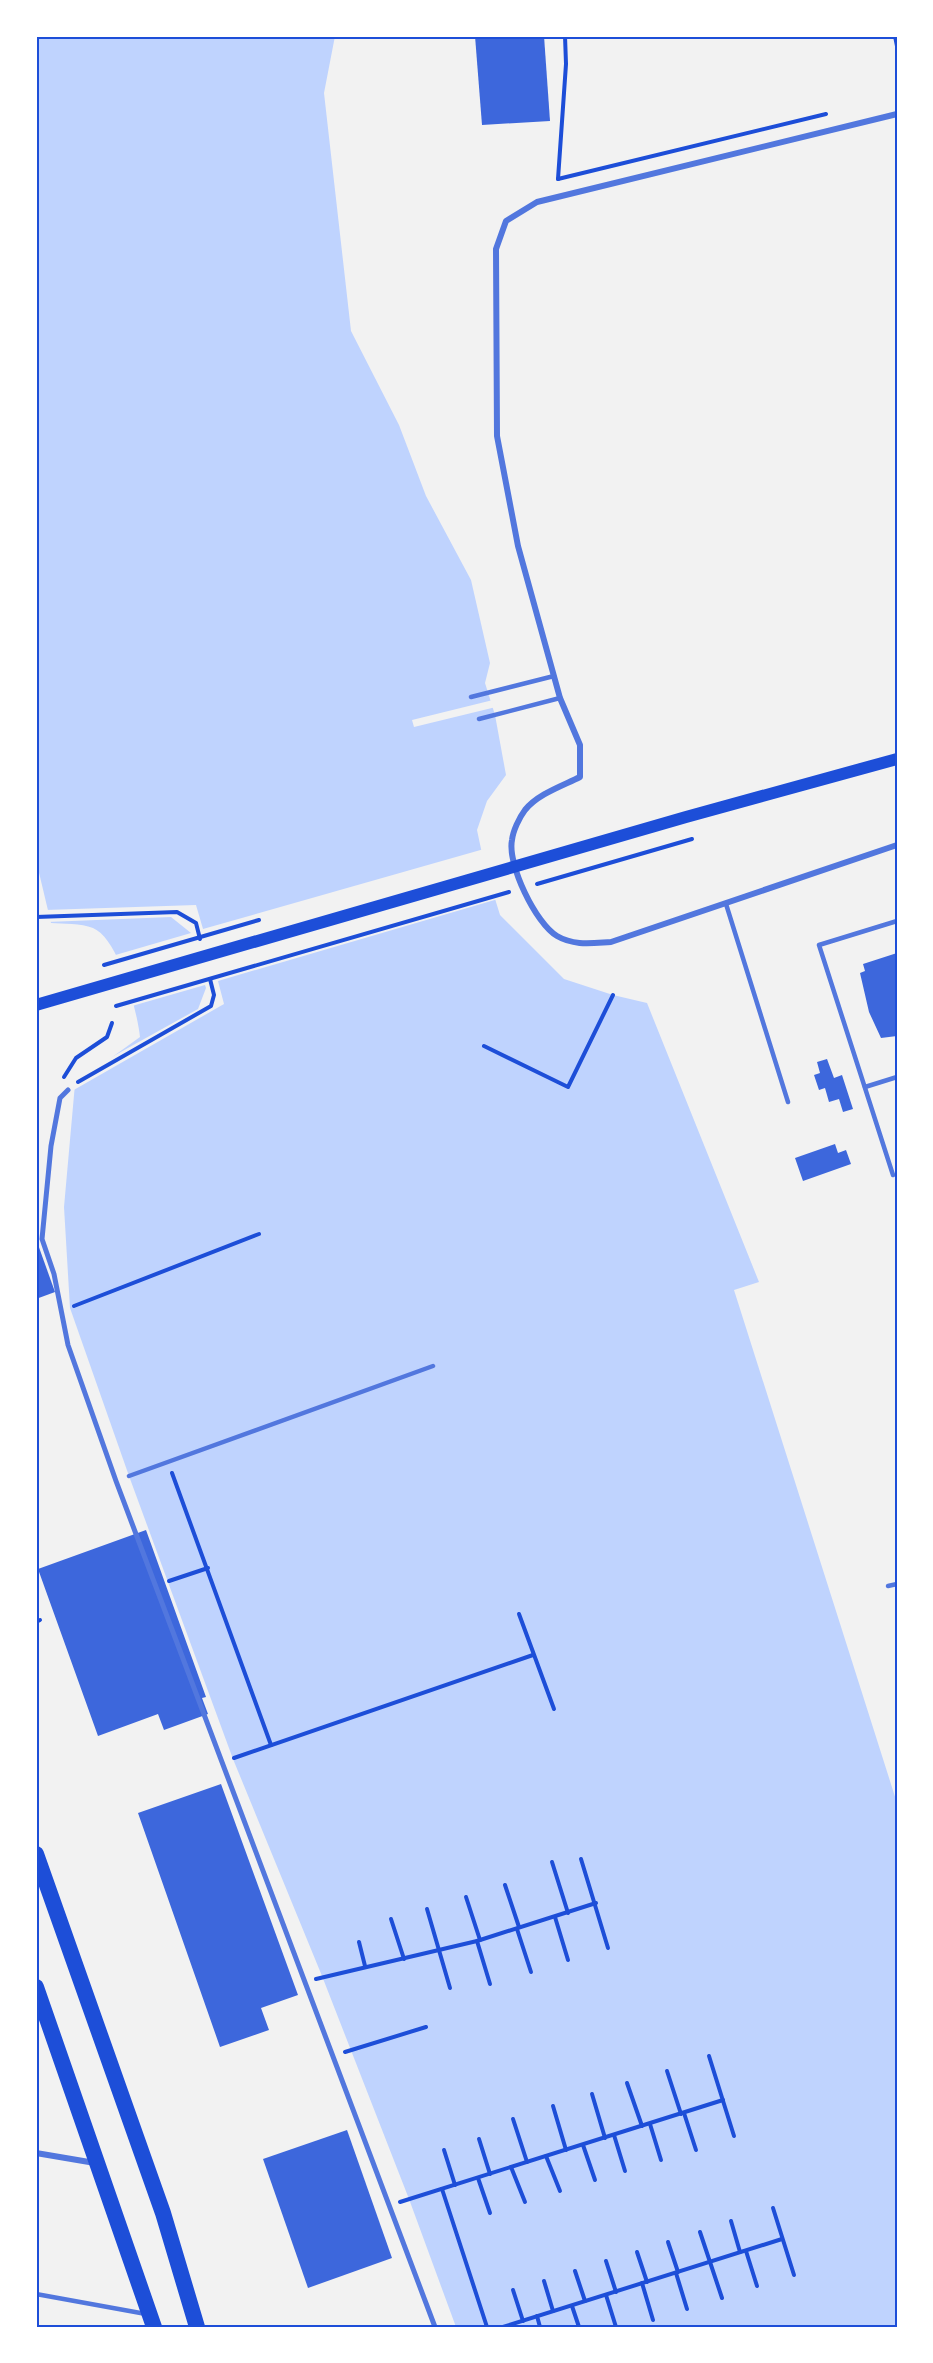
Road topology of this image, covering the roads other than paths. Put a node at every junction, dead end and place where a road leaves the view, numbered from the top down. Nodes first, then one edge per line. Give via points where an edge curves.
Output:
1 (897, 114) edge
2 (554, 676) junction
3 (471, 697) dead end
4 (560, 698) junction
5 (480, 719) dead end
6 (897, 759) edge
7 (897, 845) edge
8 (726, 904) junction
9 (897, 921) edge
10 (36, 1005) edge
11 (897, 1077) edge
12 (865, 1087) junction
13 (68, 1090) dead end
14 (788, 1102) dead end
15 (893, 1175) dead end
16 (433, 1366) dead end
17 (129, 1476) dead end
18 (897, 1584) edge
19 (888, 1587) dead end
20 (36, 1854) edge
21 (36, 1987) edge
22 (36, 2153) edge
23 (99, 2164) junction
24 (36, 2295) edge
25 (152, 2321) edge
26 (197, 2327) edge
27 (435, 2327) edge

1 - 2 street via 537,202 507,221 496,249 497,436 518,546
2 - 3 lane
2 - 4 street
4 - 5 lane
4 - 8 street via 580,746 579,777 538,799 525,811 511,842 529,904 541,923 558,937 578,944 611,942
6 - 10 main road
7 - 8 street
8 - 14 lane
9 - 12 lane via 819,945
11 - 12 lane
12 - 15 lane
13 - 27 street via 60,1098 51,1146 42,1239 54,1274 68,1345
16 - 17 lane
18 - 19 lane
20 - 26 highway via 163,2212
21 - 23 highway
22 - 23 street
23 - 25 highway
24 - 25 lane

